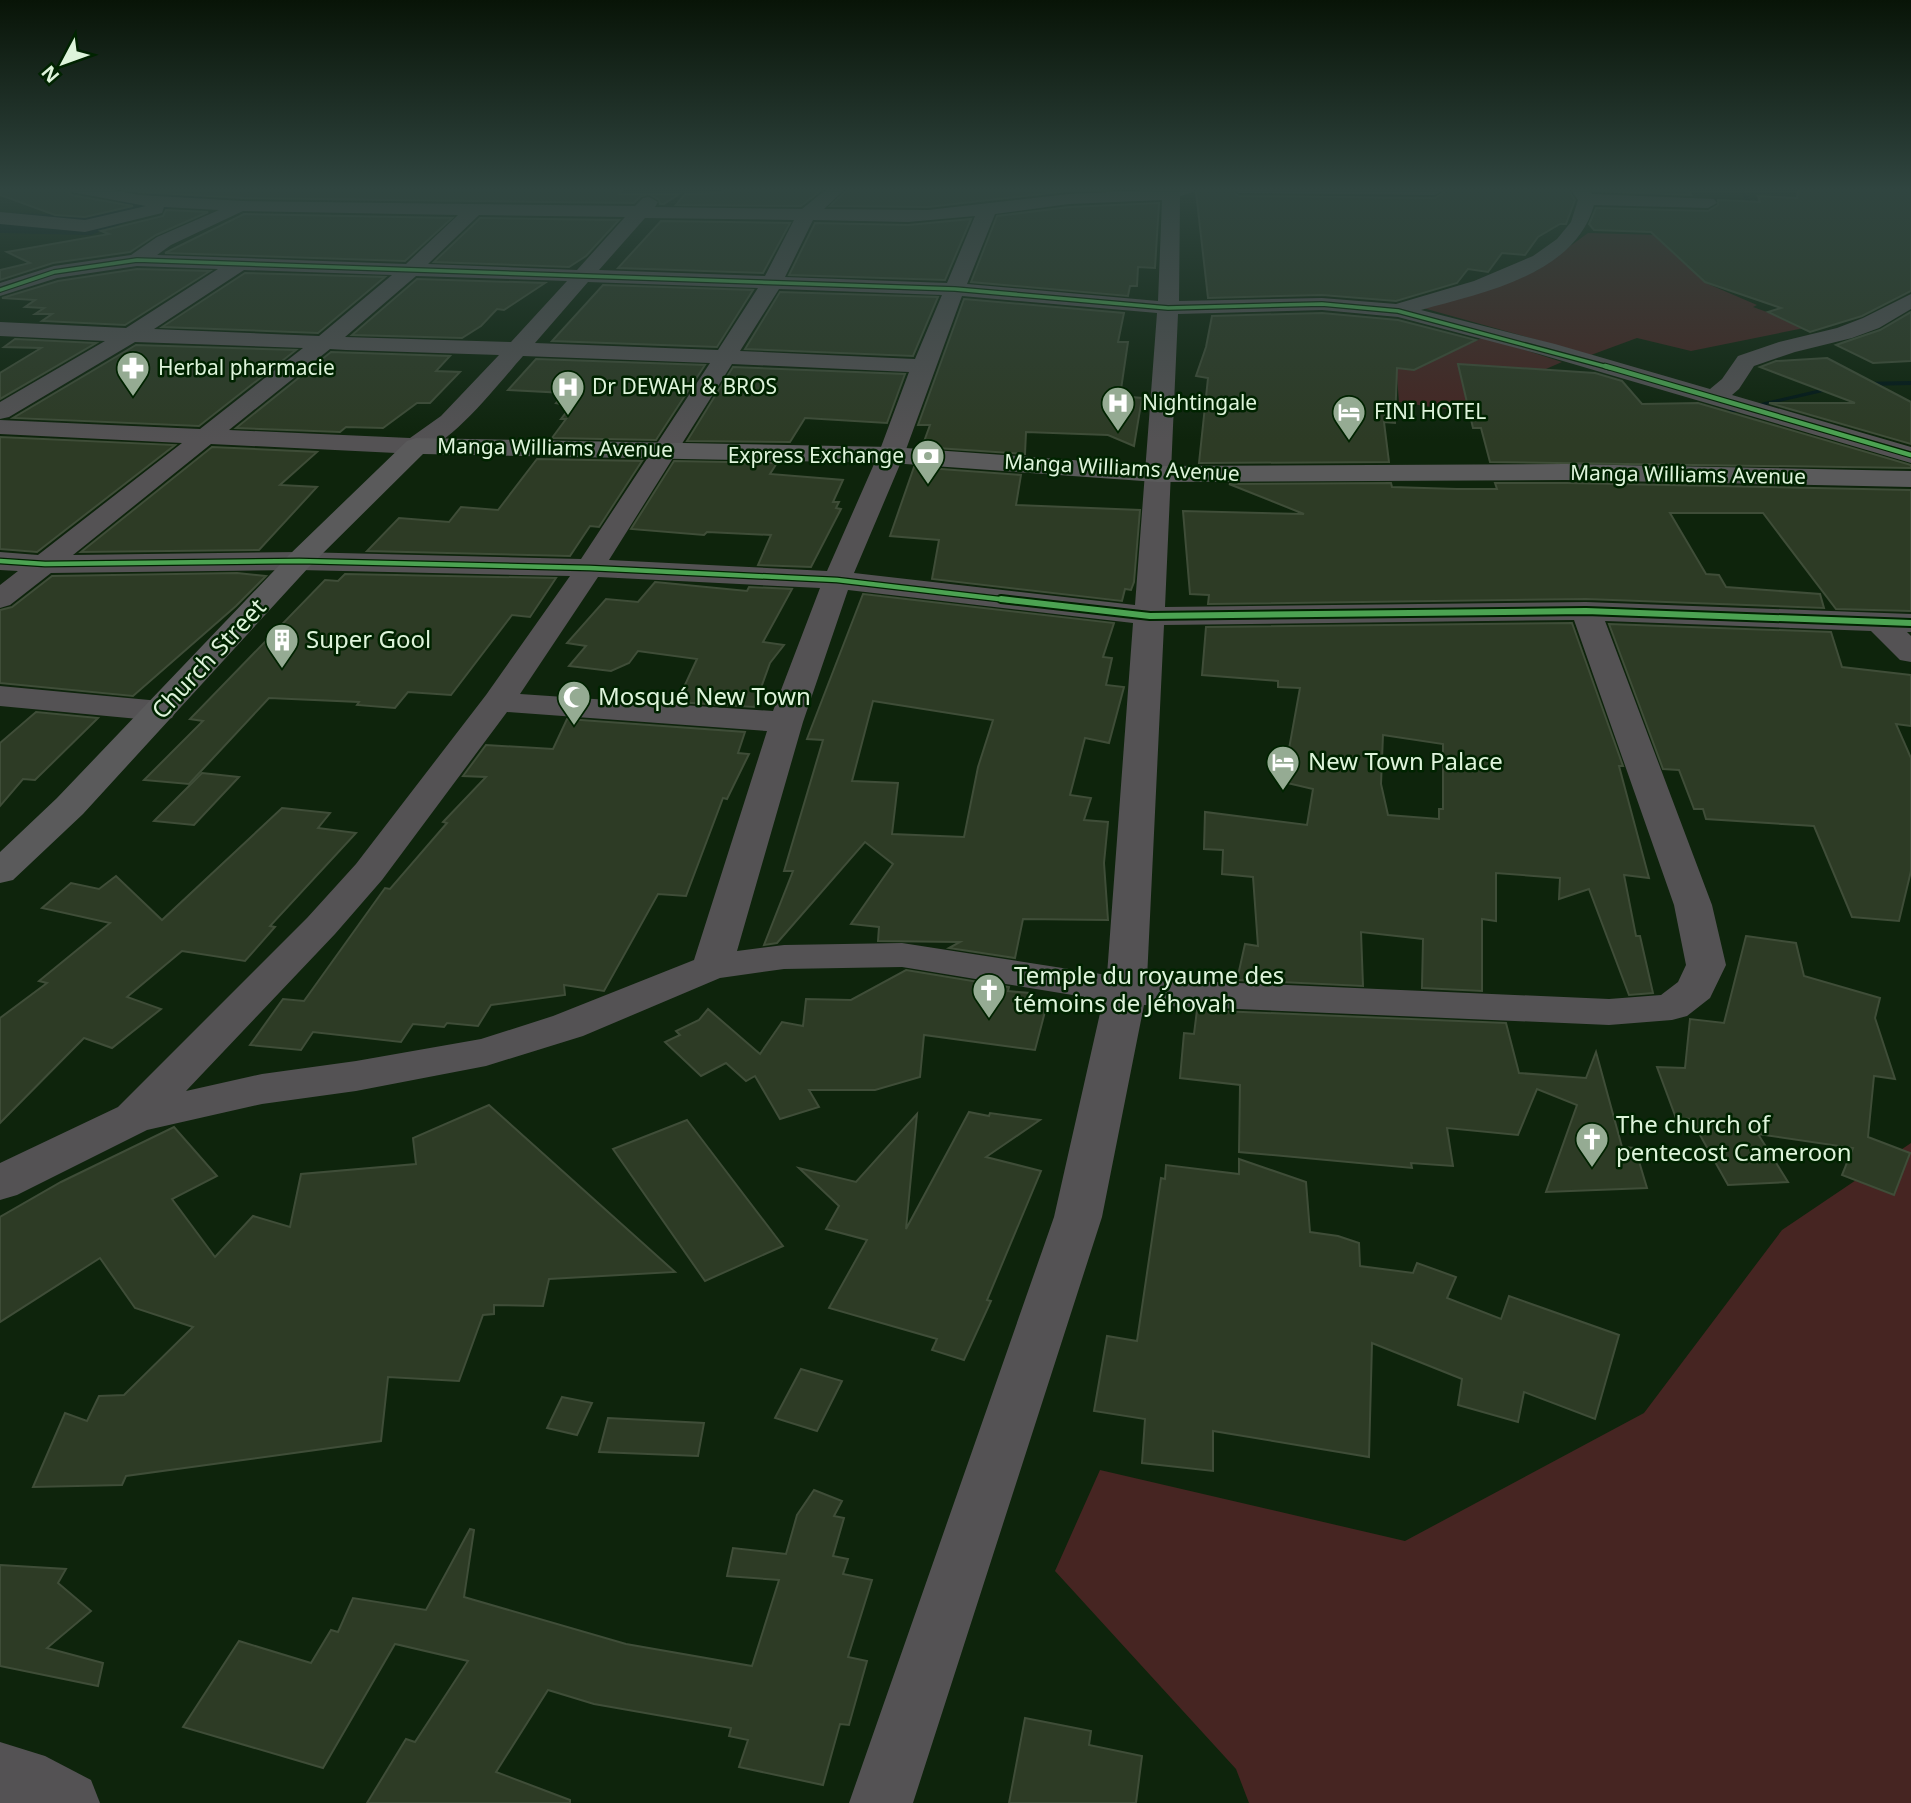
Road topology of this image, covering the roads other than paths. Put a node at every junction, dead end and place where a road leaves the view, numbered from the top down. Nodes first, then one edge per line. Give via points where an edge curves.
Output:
1 (54, 272) edge
2 (227, 272) edge
3 (408, 272) edge
4 (499, 272) edge
5 (584, 272) edge
6 (777, 272) edge
7 (962, 272) edge
8 (1171, 272) edge
9 (1518, 272) edge
10 (580, 276) junction
11 (772, 283) junction
12 (955, 289) junction
13 (0, 290) edge
14 (1911, 300) edge
15 (1168, 308) junction
16 (1398, 311) junction
17 (0, 330) edge
18 (129, 336) junction
19 (325, 342) junction
20 (514, 350) junction
21 (724, 355) junction
22 (923, 366) junction
23 (1738, 403) junction
24 (0, 412) edge
25 (0, 427) edge
26 (205, 435) junction
27 (416, 446) junction
28 (665, 450) junction
29 (891, 455) junction
30 (1911, 455) edge
31 (1157, 474) junction
32 (1911, 479) edge
33 (0, 561) edge
34 (299, 561) junction
35 (45, 564) junction
36 (590, 568) junction
37 (837, 580) junction
38 (0, 599) edge
39 (1586, 611) junction
40 (1150, 616) junction
41 (1896, 623) edge
42 (1911, 653) edge
43 (0, 696) edge
44 (498, 702) junction
45 (160, 712) junction
46 (786, 722) junction
47 (0, 872) edge
48 (712, 967) junction
49 (1126, 991) junction
50 (134, 1118) junction
51 (0, 1183) edge
52 (0, 1773) edge
53 (68, 1803) edge
54 (881, 1803) edge

1 - 13 street
2 - 18 street
3 - 19 street
4 - 10 street
5 - 10 street
6 - 11 street
7 - 12 street
8 - 15 street
9 - 16 street
10 - 11 street
10 - 20 street
11 - 12 street
11 - 21 street
12 - 15 street
12 - 22 street
14 - 23 street via 1844,333 1746,361 1731,384
15 - 16 street via 1322,304
15 - 31 street
16 - 23 street
17 - 18 street
18 - 19 street
18 - 24 street
19 - 20 street
19 - 26 street
20 - 21 street
20 - 27 street via 450,421
21 - 22 street
21 - 28 street
22 - 29 street
23 - 30 street
25 - 26 street
26 - 27 street
26 - 35 street
27 - 28 main road, Manga Williams Avenue
27 - 34 main road, Church Street
28 - 29 main road, Manga Williams Avenue
28 - 36 street
29 - 31 main road, Manga Williams Avenue
29 - 37 street
31 - 32 main road, Manga Williams Avenue via 1566,472
31 - 40 street
33 - 35 street
34 - 35 street
34 - 36 street
34 - 45 main road, Church Street
35 - 38 street
36 - 37 street
36 - 44 street
37 - 40 street
37 - 46 street
39 - 40 street
39 - 41 street
39 - 49 street via 1693,905 1706,965 1696,989 1672,1007 1609,1012
40 - 49 street
41 - 42 street
43 - 45 street
44 - 46 street
44 - 50 street via 361,881
45 - 47 main road, Church Street
46 - 48 street
48 - 49 street via 784,957 902,955
48 - 50 street via 568,1026 486,1052 262,1089
49 - 54 street via 1078,1217
50 - 51 street
52 - 53 street via 22,1778

